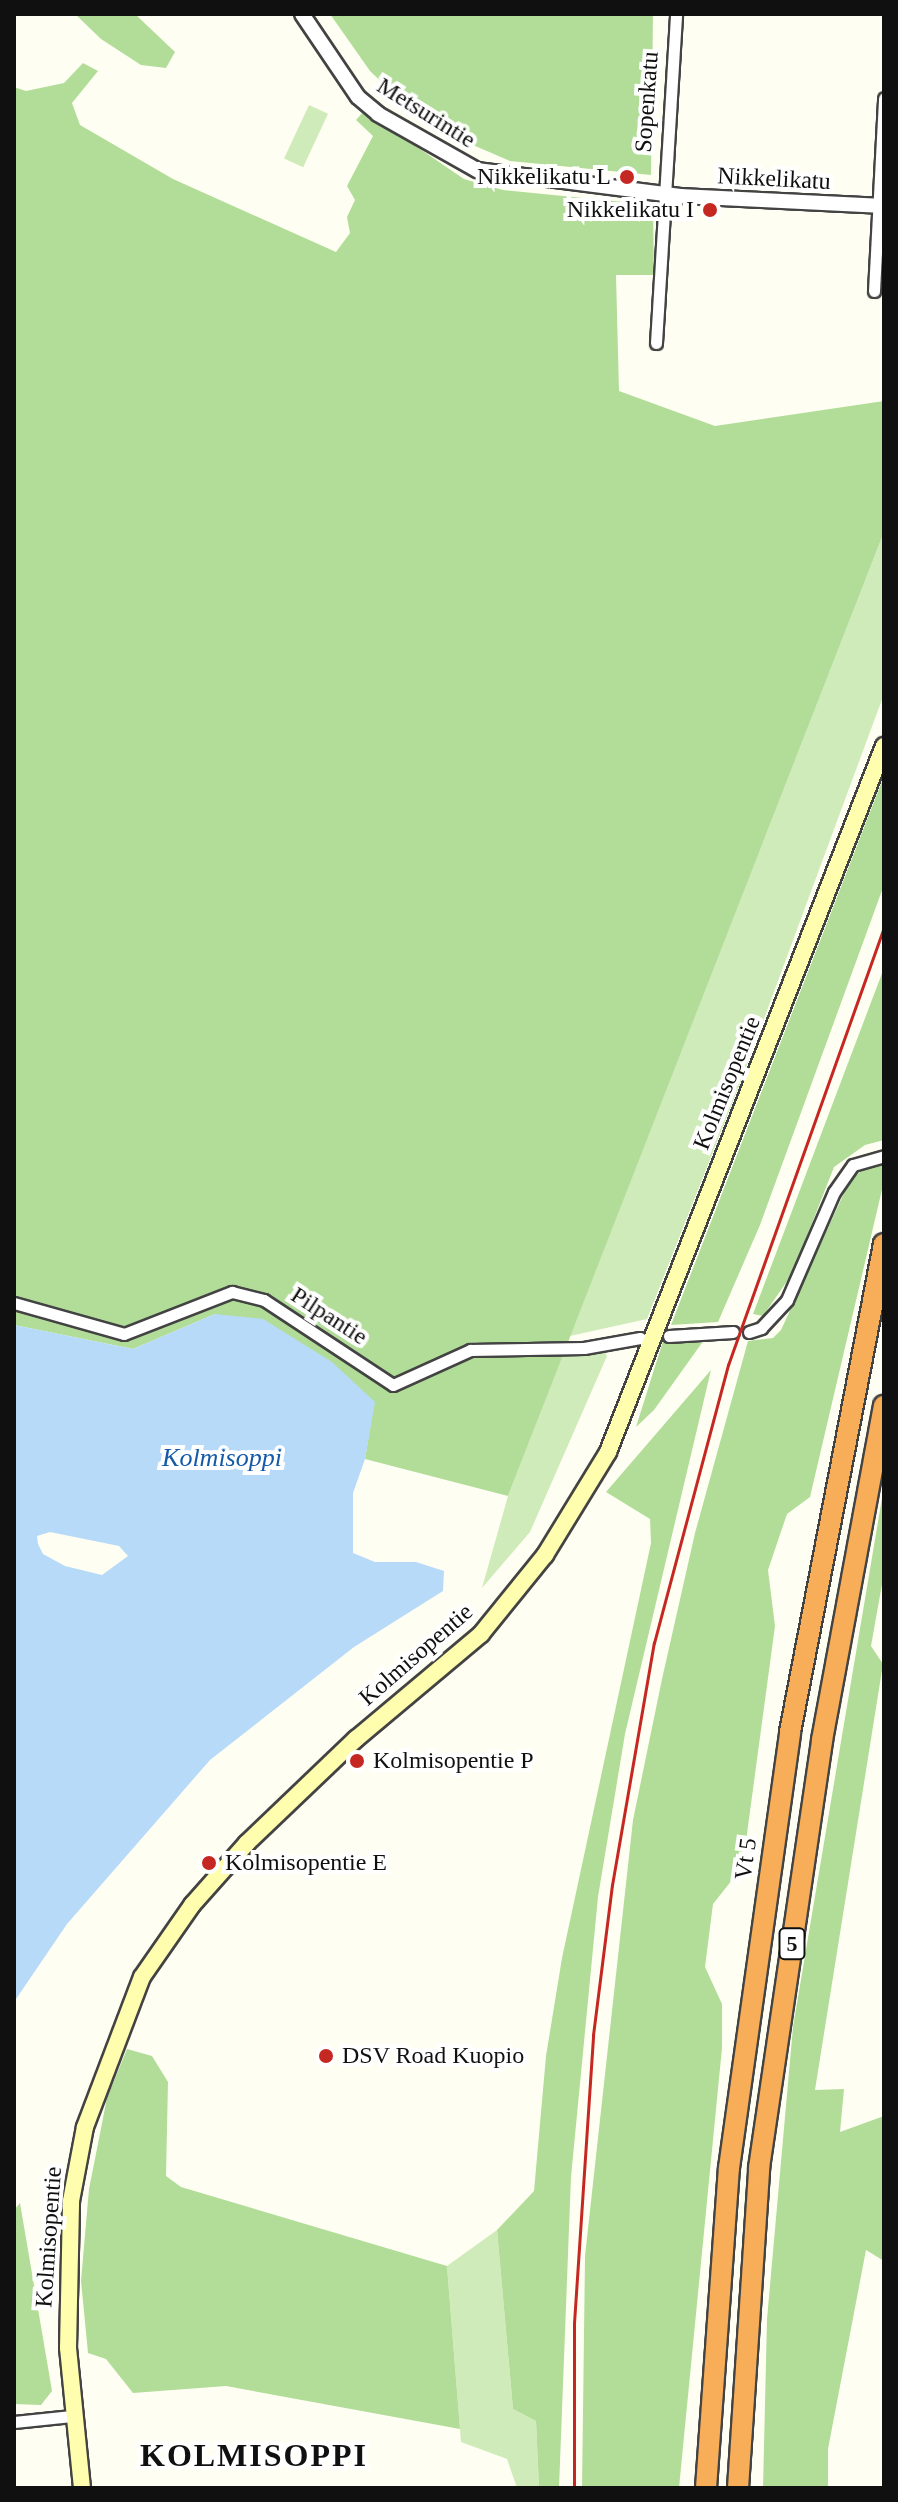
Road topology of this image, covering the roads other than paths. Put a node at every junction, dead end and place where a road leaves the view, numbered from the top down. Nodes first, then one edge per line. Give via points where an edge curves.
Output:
1 (302, 14) edge
2 (676, 14) edge
3 (884, 98) edge
4 (663, 194) junction
5 (880, 206) edge
6 (874, 291) dead end
7 (656, 343) dead end
8 (884, 746) edge
9 (884, 1156) edge
10 (884, 1244) edge
11 (14, 1303) edge
12 (733, 1332) dead end
13 (749, 1332) dead end
14 (669, 1336) dead end
15 (640, 1338) dead end
16 (884, 1406) edge
17 (72, 2416) junction
18 (14, 2422) edge
19 (82, 2488) edge
20 (704, 2488) edge
21 (738, 2488) edge

1 - 4 street, Metsurintie via 358,97 460,162 490,173
2 - 4 street, Sopenkatu
3 - 5 street
4 - 5 street, Nikkelikatu
4 - 7 street, Sopenkatu
5 - 6 street
8 - 17 main road, Kolmisopentie via 600,1465 545,1555 481,1634 356,1739 247,1843 192,1905 142,1977 85,2127 71,2201 66,2281
9 - 13 street via 853,1165 834,1192 787,1300 761,1328
10 - 20 highway, Vt 5 / 5 via 790,1732 729,2168
11 - 15 street, Pilpantie via 124,1334 232,1292 264,1300 393,1385 470,1350 584,1348
12 - 14 street
16 - 21 highway, 5 via 822,1740 759,2168
17 - 18 street
17 - 19 main road, Kolmisopentie

